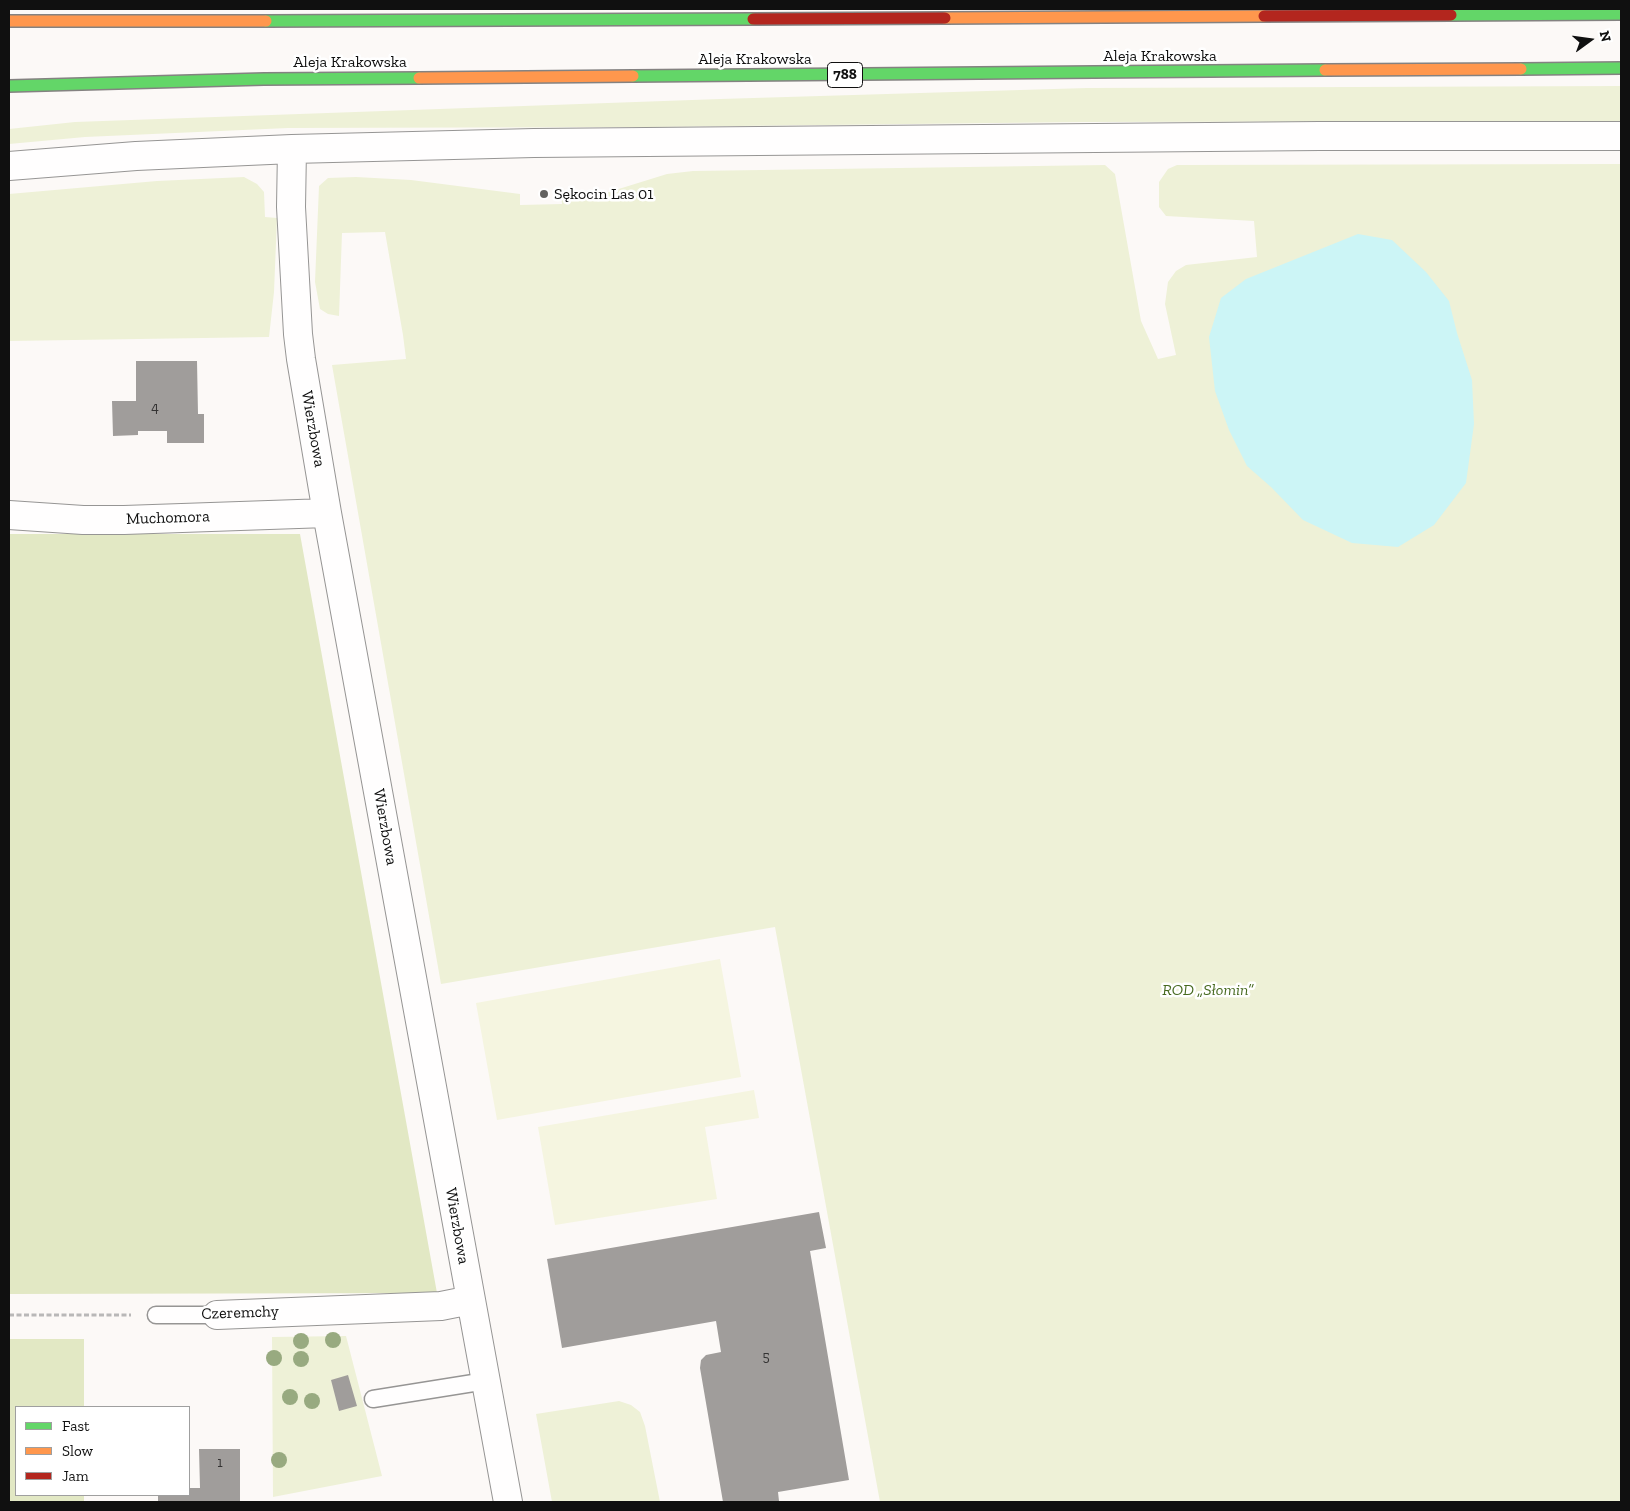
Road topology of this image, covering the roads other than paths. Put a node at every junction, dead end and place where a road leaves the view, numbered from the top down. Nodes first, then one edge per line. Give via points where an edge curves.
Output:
1 (1621, 14) edge
2 (9, 21) edge
3 (1621, 68) edge
4 (9, 86) edge
5 (1621, 136) edge
6 (292, 149) junction
7 (9, 166) edge
8 (328, 513) junction
9 (9, 516) edge
10 (471, 1300) junction
11 (156, 1315) road end
12 (217, 1315) joint
13 (486, 1380) junction
14 (373, 1399) dead end
15 (508, 1502) edge

1 - 2 main road
3 - 4 main road, Aleja Krakowska / 788 via 284,79
5 - 6 street via 1096,138
6 - 7 street via 96,158
6 - 8 street, Wierzbowa via 290,207 298,334
8 - 9 street, Muchomora via 124,520
8 - 10 street, Wierzbowa
10 - 12 street, Czeremchy via 441,1306
10 - 13 street, Wierzbowa
11 - 12 lane, Czeremchy
13 - 14 lane
13 - 15 street, Wierzbowa

